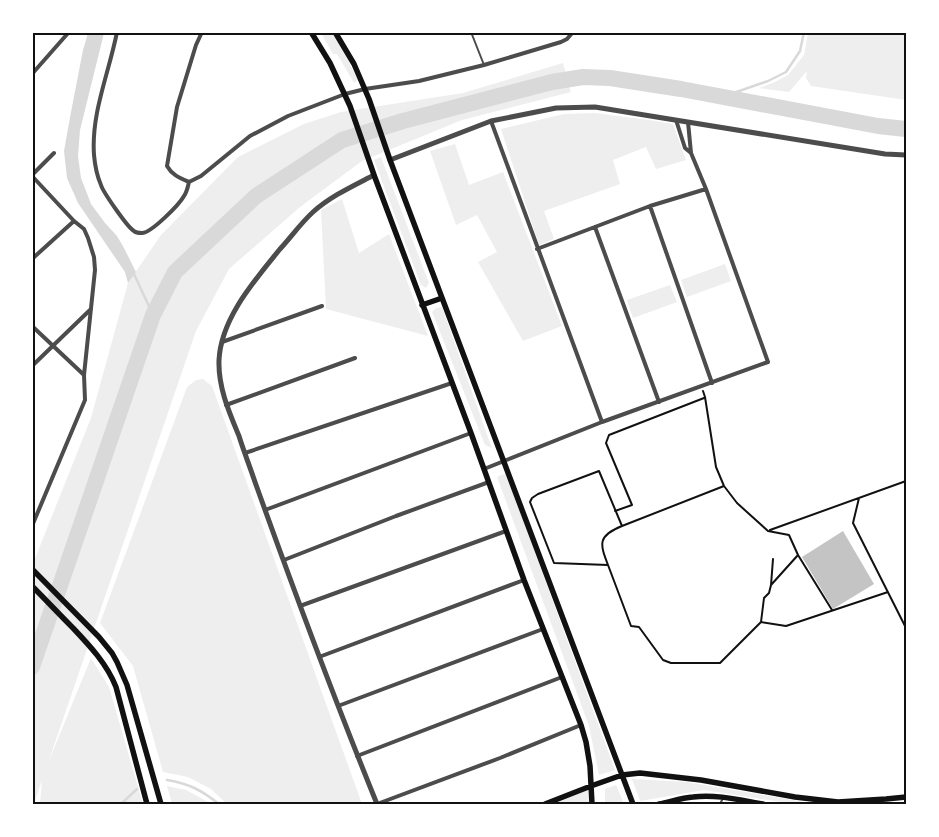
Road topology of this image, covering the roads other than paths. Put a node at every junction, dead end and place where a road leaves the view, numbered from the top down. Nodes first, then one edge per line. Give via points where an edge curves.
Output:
1 (70, 32) edge
2 (118, 32) edge
3 (202, 32) edge
4 (311, 32) edge
5 (335, 32) edge
6 (471, 32) edge
7 (573, 32) edge
8 (484, 65) junction
9 (32, 74) edge
10 (365, 89) junction
11 (345, 94) junction
12 (676, 119) junction
13 (491, 121) junction
14 (688, 122) junction
15 (54, 153) dead end
16 (691, 153) junction
17 (906, 156) edge
18 (390, 160) junction
19 (374, 175) junction
20 (32, 176) edge
21 (189, 182) junction
22 (706, 189) junction
23 (650, 206) junction
24 (74, 221) junction
25 (595, 227) junction
26 (537, 249) junction
27 (32, 259) edge
28 (442, 298) junction
29 (422, 305) junction
30 (322, 306) dead end
31 (91, 309) junction
32 (32, 326) edge
33 (222, 342) junction
34 (53, 346) junction
35 (355, 358) dead end
36 (32, 366) edge
37 (84, 375) junction
38 (452, 383) junction
39 (712, 383) junction
40 (659, 402) junction
41 (226, 405) junction
42 (602, 422) junction
43 (471, 433) junction
44 (245, 453) junction
45 (504, 462) junction
46 (484, 469) junction
47 (489, 482) junction
48 (265, 510) junction
49 (32, 526) edge
50 (506, 531) junction
51 (284, 560) junction
52 (32, 569) edge
53 (524, 580) junction
54 (32, 586) edge
55 (300, 606) junction
56 (544, 629) junction
57 (319, 657) junction
58 (562, 677) junction
59 (338, 706) junction
60 (581, 725) junction
61 (357, 756) junction
62 (622, 775) junction
63 (591, 786) junction
64 (906, 797) edge
65 (723, 798) junction
66 (741, 802) edge
67 (668, 803) edge
68 (835, 803) edge
69 (147, 804) edge
70 (161, 804) edge
71 (377, 804) edge
72 (545, 804) edge
73 (592, 804) edge
74 (633, 804) edge
75 (658, 804) edge
76 (720, 804) edge
77 (763, 804) edge

1 - 9 street
2 - 21 street via 93,136 95,168 101,187 134,231 141,233 172,211 184,196
3 - 21 street via 177,107 167,166 171,173
4 - 11 main road
5 - 10 main road
6 - 8 lane
7 - 8 street via 561,42
8 - 10 street via 419,81
10 - 11 street
10 - 18 main road
11 - 19 main road
11 - 21 street via 288,116 250,136
12 - 13 street via 594,107 570,107
12 - 14 street
12 - 16 street via 686,148
13 - 18 street
13 - 26 street
14 - 16 street
14 - 17 street
15 - 20 street
16 - 22 street
18 - 28 main road
19 - 29 main road
19 - 33 street via 313,212 252,284 229,322
20 - 24 street
22 - 23 street
22 - 39 street via 768,362
23 - 25 street
23 - 39 street
24 - 27 street
24 - 31 street via 84,228 94,257
25 - 26 street
25 - 40 street
26 - 42 street
28 - 29 main road
28 - 45 main road
29 - 38 main road
30 - 33 street
31 - 34 street
31 - 37 street
32 - 34 street
33 - 41 street via 220,379
34 - 36 street
34 - 37 street
35 - 41 street
37 - 49 street via 84,400
38 - 43 main road
38 - 44 street
39 - 40 street
40 - 42 street
41 - 44 street
42 - 45 street
43 - 46 main road
43 - 48 street
44 - 48 street
45 - 46 street
45 - 62 main road
46 - 47 main road
47 - 50 main road
47 - 51 street
48 - 51 street
50 - 53 main road
50 - 55 street
51 - 55 street
52 - 70 main road via 99,637 123,672
53 - 56 main road
53 - 57 street
54 - 69 main road via 107,668 116,687
55 - 57 street
56 - 58 main road
56 - 59 street
57 - 59 street
58 - 60 main road
58 - 61 street
59 - 61 street
60 - 63 main road via 589,756
60 - 71 street
61 - 71 street
62 - 63 main road
62 - 68 main road via 640,773 701,780
62 - 74 main road
63 - 72 main road
63 - 73 main road
64 - 68 main road
65 - 66 main road
65 - 67 main road via 693,797
65 - 76 lane
66 - 77 main road
67 - 75 main road

